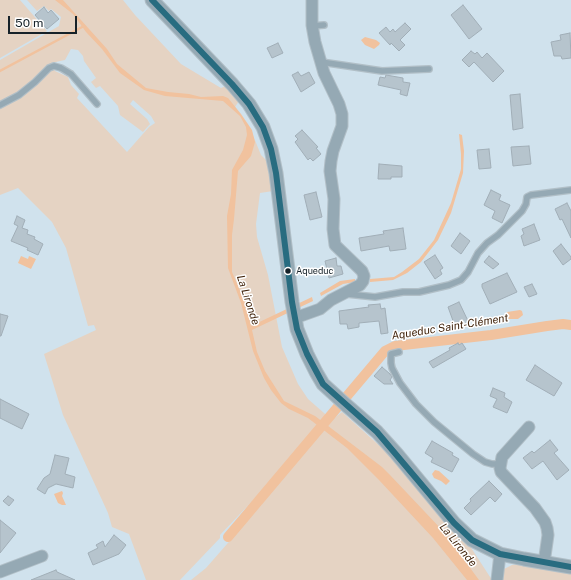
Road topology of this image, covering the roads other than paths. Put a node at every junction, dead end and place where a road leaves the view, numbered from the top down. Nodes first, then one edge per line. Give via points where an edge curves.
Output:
1 (152, 0) edge
2 (312, 0) edge
3 (320, 62) junction
4 (429, 69) dead end
5 (97, 104) dead end
6 (0, 105) edge
7 (571, 190) edge
8 (343, 294) junction
9 (295, 318) junction
10 (399, 352) dead end
11 (529, 427) dead end
12 (499, 464) junction
13 (500, 554) junction
14 (42, 556) dead end
15 (544, 563) junction
16 (571, 567) edge
17 (0, 572) edge
18 (497, 580) edge

1 - 9 street via 236,89 263,127 276,174
2 - 3 street via 318,26 314,42
3 - 4 lane via 382,71
3 - 8 street via 342,114 342,126 333,151 330,171 334,199 335,245 364,276 360,285
5 - 6 lane via 71,74 54,66 19,95
7 - 8 lane via 531,195 527,198 522,210 478,253 461,280 420,292 375,297
8 - 9 street via 320,309
9 - 13 street via 307,354 323,384 377,432 463,532 482,546
10 - 12 lane via 391,354 392,368 416,404 473,454 485,462
11 - 12 street via 502,457
12 - 15 street via 501,472 545,522 548,535
13 - 15 street
13 - 18 street
14 - 17 street
15 - 16 street

